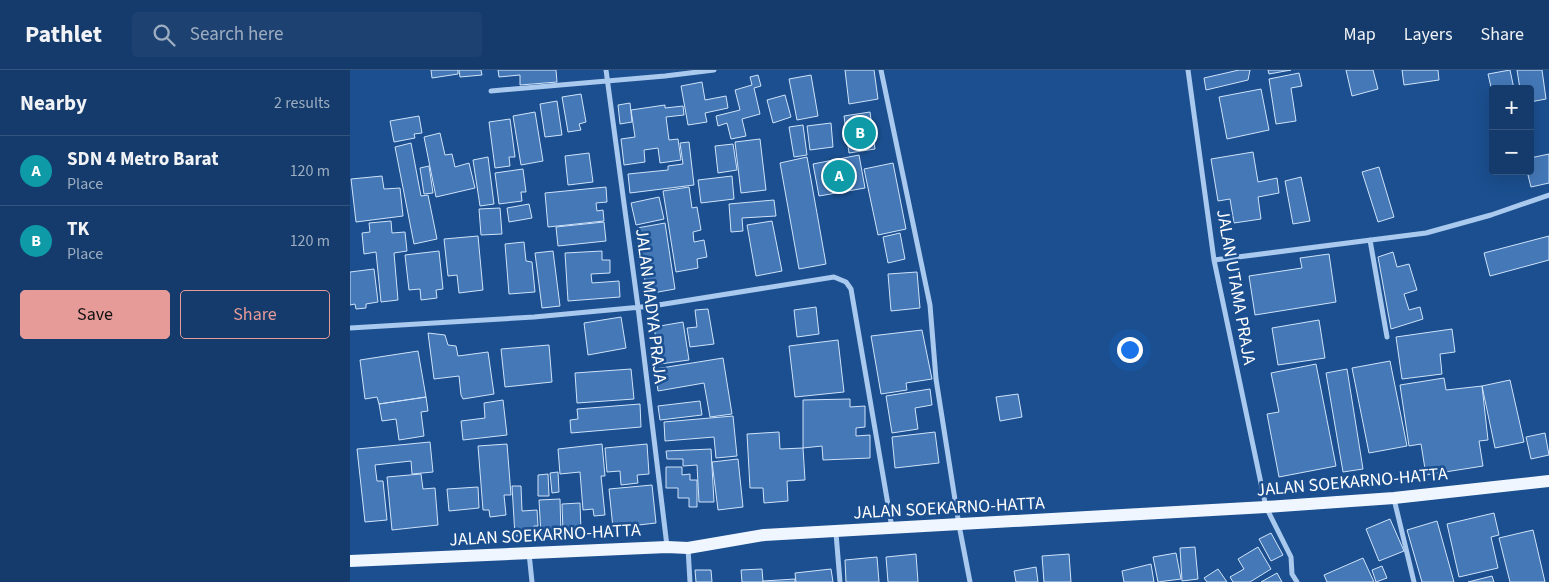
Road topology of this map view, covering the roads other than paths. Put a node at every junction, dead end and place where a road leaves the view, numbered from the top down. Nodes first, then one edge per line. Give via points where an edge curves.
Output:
1 (606, 70) edge
2 (714, 70) edge
3 (880, 70) edge
4 (1188, 70) edge
5 (608, 82) junction
6 (491, 92) dead end
7 (1549, 194) edge
8 (1370, 240) junction
9 (1214, 260) junction
10 (638, 307) junction
11 (350, 328) edge
12 (1387, 337) dead end
13 (1549, 481) edge
14 (1394, 498) junction
15 (1266, 508) junction
16 (959, 524) junction
17 (892, 529) junction
18 (836, 532) junction
19 (667, 547) junction
20 (688, 548) junction
21 (529, 553) junction
22 (350, 561) edge
23 (532, 582) edge
24 (690, 582) edge
25 (840, 582) edge
26 (970, 582) edge
27 (1297, 582) edge
28 (1414, 582) edge

1 - 5 street, JALAN MADYA PRAJA
2 - 5 street
3 - 16 street via 930,305 936,379
4 - 9 street, JALAN UTAMA PRAJA
5 - 6 street
5 - 10 street, JALAN MADYA PRAJA
7 - 8 street via 1426,233
8 - 9 street
8 - 12 street
9 - 15 street, JALAN UTAMA PRAJA
10 - 11 street
10 - 17 street via 834,277 846,282 851,289
10 - 19 street, JALAN MADYA PRAJA
13 - 14 main road, JALAN SOEKARNO-HATTA
14 - 15 main road, JALAN SOEKARNO-HATTA
14 - 28 street
15 - 16 main road, JALAN SOEKARNO-HATTA
15 - 27 street, JALAN UTAMA PRAJA via 1291,557 1292,574
16 - 17 main road, JALAN SOEKARNO-HATTA
16 - 26 street
17 - 18 main road, JALAN SOEKARNO-HATTA
18 - 20 main road, JALAN SOEKARNO-HATTA via 764,535
18 - 25 street
19 - 20 main road, JALAN SOEKARNO-HATTA
19 - 21 main road, JALAN SOEKARNO-HATTA
20 - 24 street
21 - 22 main road, JALAN SOEKARNO-HATTA
21 - 23 street

